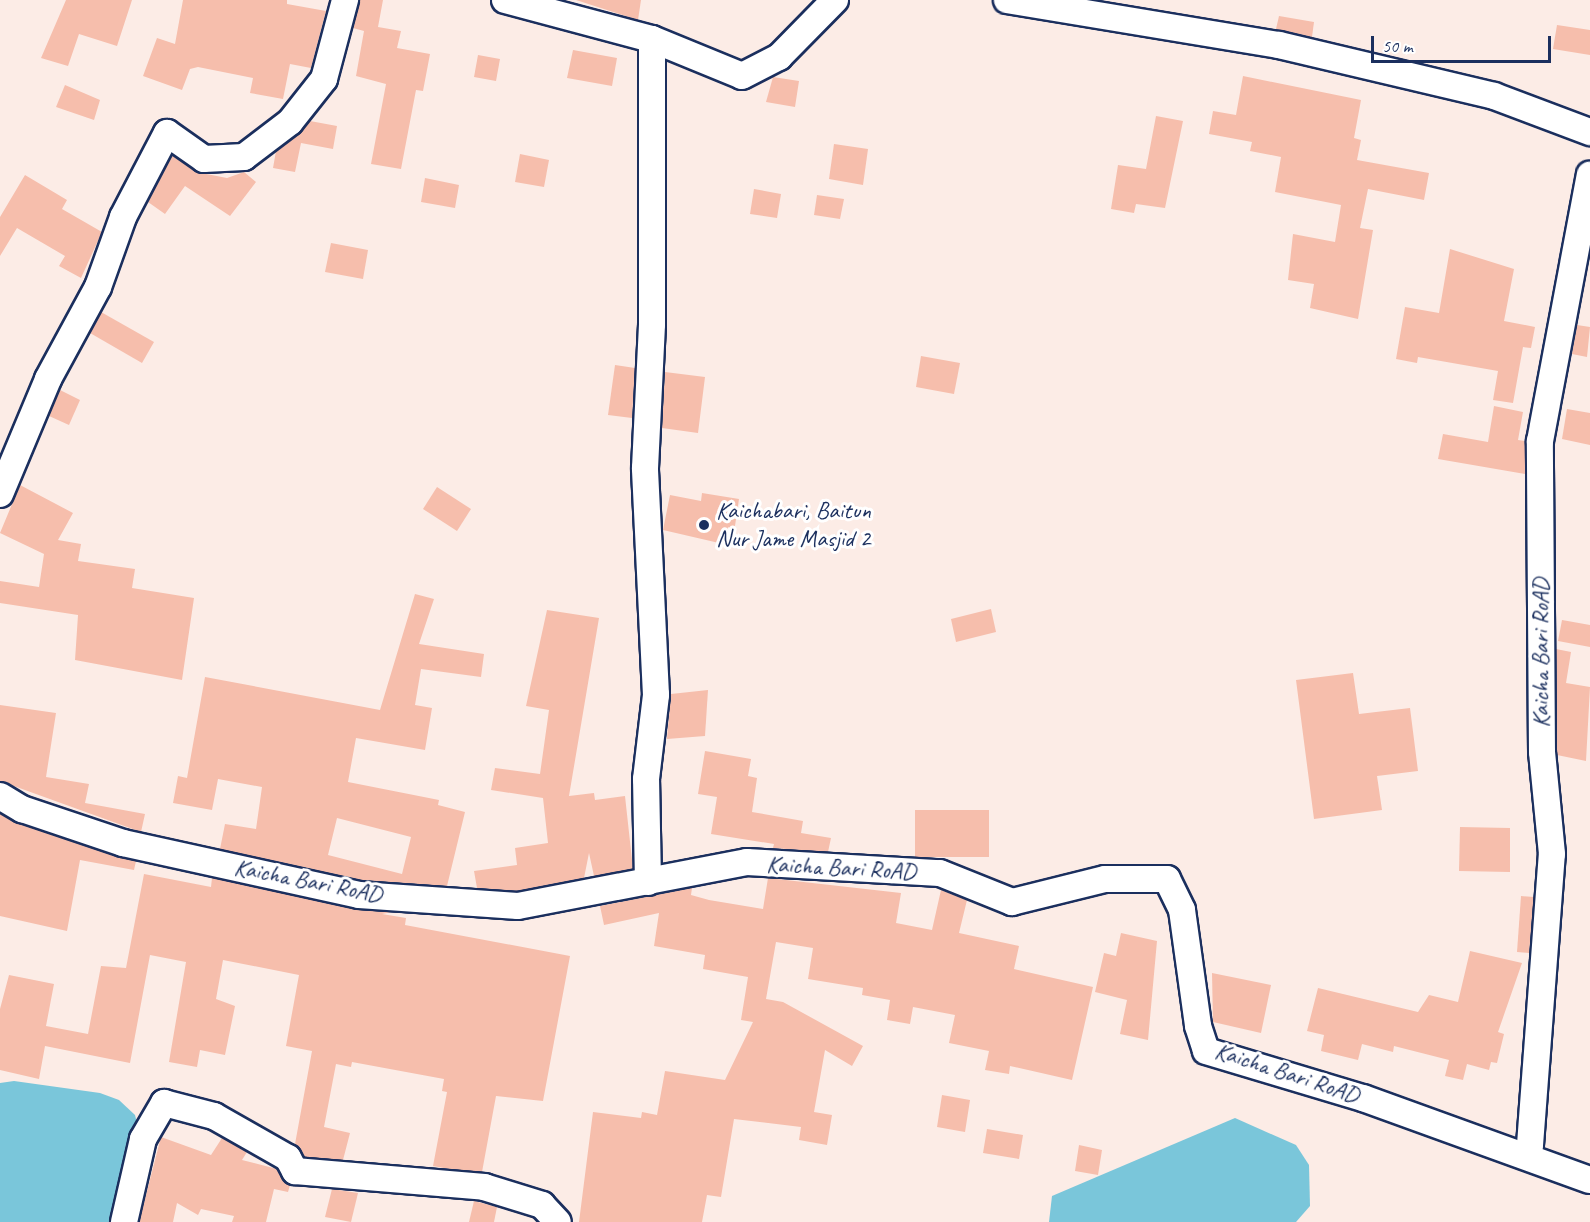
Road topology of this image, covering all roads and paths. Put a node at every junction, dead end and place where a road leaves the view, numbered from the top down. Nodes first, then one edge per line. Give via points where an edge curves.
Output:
1 (345, 0) edge
2 (505, 0) edge
3 (835, 0) edge
4 (1007, 0) edge
5 (652, 39) junction
6 (1590, 132) edge
7 (1590, 175) edge
8 (0, 494) edge
9 (0, 796) edge
10 (648, 882) junction
11 (1525, 1154) junction
12 (1590, 1180) edge
13 (124, 1222) edge
14 (558, 1222) edge

1 - 8 street via 324,78 290,122 263,143 244,157 204,159 167,133 123,217 98,288 48,379
2 - 5 street
3 - 5 street via 779,57 742,76
4 - 6 street via 1279,45 1494,96
5 - 10 street via 652,324 645,468 656,695 646,778
7 - 11 street, Kaicha Bari RoAD via 1540,441 1542,752 1552,854 1530,1145
9 - 10 street, Kaicha Bari RoAD via 22,809 123,843 359,895 518,906
10 - 11 street, Kaicha Bari RoAD via 747,862 940,873 1012,902 1105,879 1167,879 1182,910 1198,1026 1206,1051
11 - 12 street
13 - 14 street via 143,1139 164,1103 214,1116 288,1158 295,1171 484,1187 542,1205

